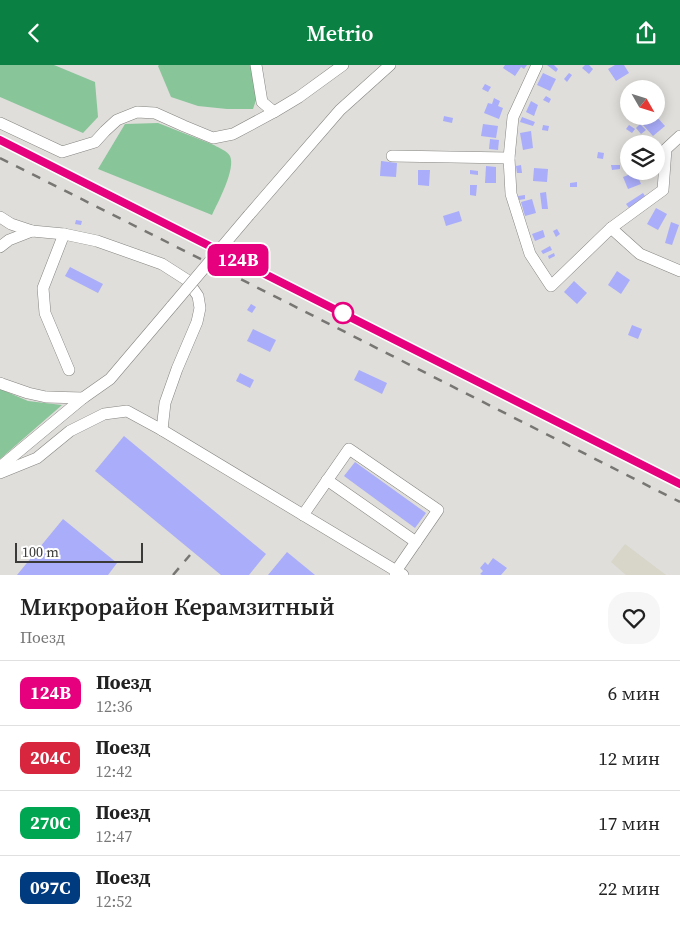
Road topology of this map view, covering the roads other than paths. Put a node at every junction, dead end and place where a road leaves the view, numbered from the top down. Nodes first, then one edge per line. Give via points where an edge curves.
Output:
1 (256, 65) edge
2 (343, 65) edge
3 (390, 65) edge
4 (538, 65) edge
5 (274, 112) junction
6 (0, 123) edge
7 (680, 136) edge
8 (392, 156) dead end
9 (509, 158) junction
10 (0, 217) edge
11 (611, 228) junction
12 (32, 231) junction
13 (64, 234) junction
14 (0, 247) edge
15 (680, 271) edge
16 (69, 370) dead end
17 (0, 383) edge
18 (83, 398) junction
19 (162, 430) junction
20 (0, 467) edge
21 (0, 473) edge
22 (327, 481) junction
23 (303, 515) junction
24 (416, 542) junction
25 (398, 574) edge

1 - 5 street via 262,102
2 - 5 street
3 - 18 street, bridge via 340,109 110,379
4 - 9 street via 513,117
5 - 6 street via 233,134 213,137 155,113 137,112 118,120 96,142 62,152
7 - 11 street via 666,149 663,190
8 - 9 street
9 - 11 street via 511,194 530,254 551,286
10 - 12 street
11 - 15 street via 640,254
12 - 13 street
12 - 14 street
13 - 16 street via 43,288 45,313
13 - 19 street via 97,241 162,264 187,280 198,296 197,323 165,403
17 - 18 street via 46,397
18 - 20 street
19 - 21 street via 127,411 104,414 70,431 37,458
19 - 23 street
22 - 23 street
22 - 24 street
22 - 24 street via 349,449 438,510
23 - 25 street
24 - 25 street

